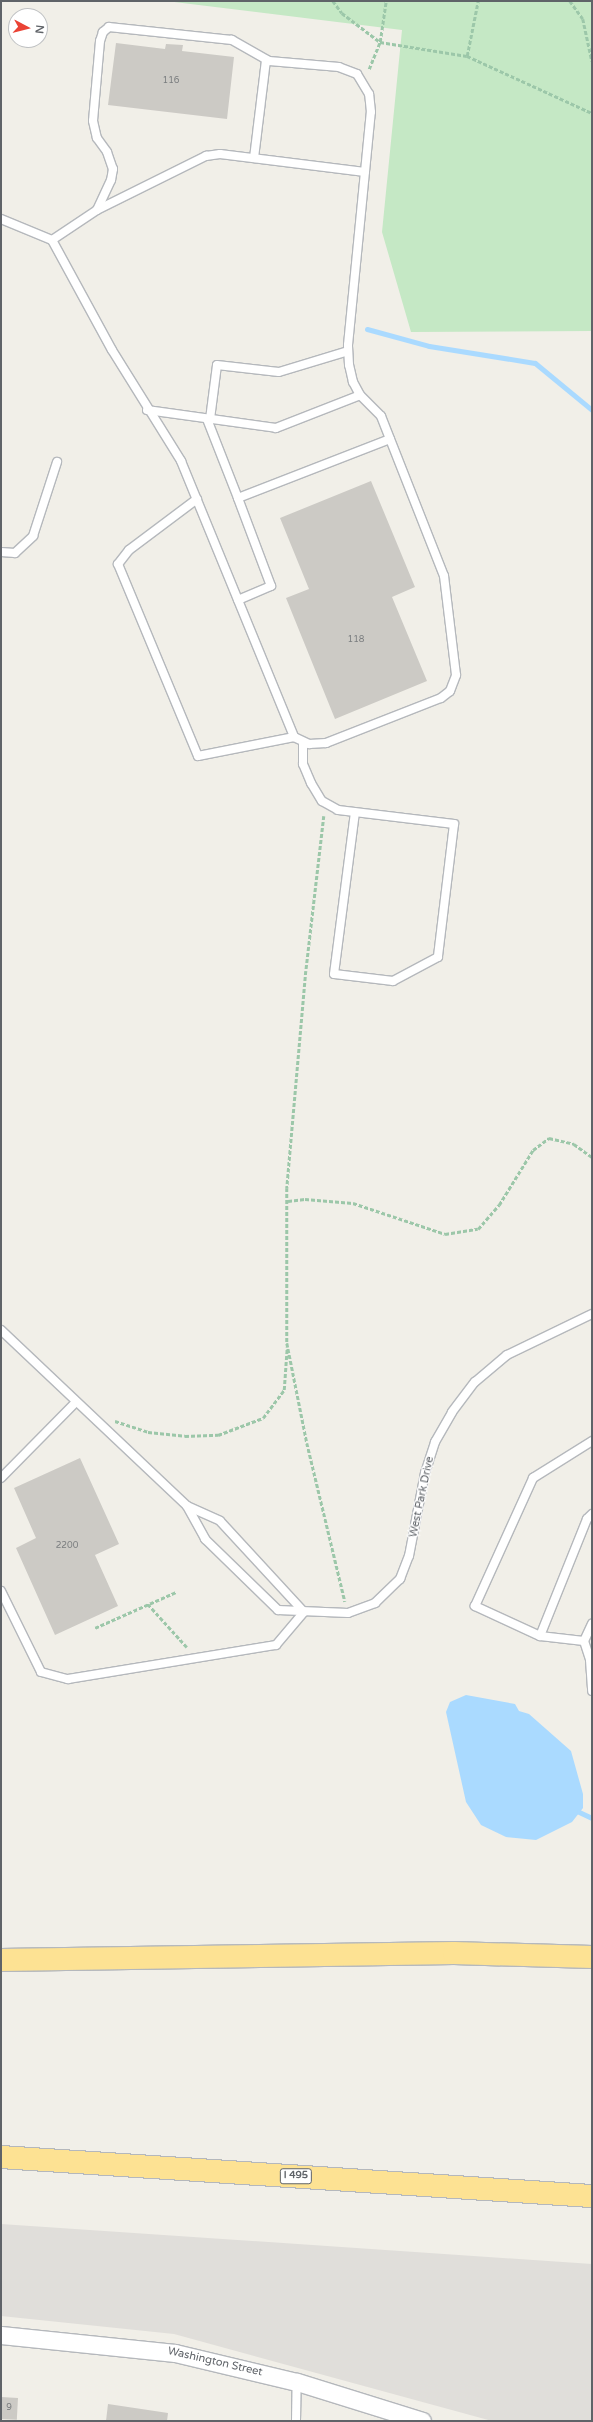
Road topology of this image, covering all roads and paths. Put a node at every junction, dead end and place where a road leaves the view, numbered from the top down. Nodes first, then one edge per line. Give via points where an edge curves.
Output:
1 (333, 1) edge
2 (386, 1) edge
3 (478, 1) edge
4 (570, 1) edge
5 (380, 42) junction
6 (467, 56) junction
7 (266, 60) junction
8 (592, 61) edge
9 (364, 83) junction
10 (592, 113) edge
11 (254, 158) junction
12 (365, 172) junction
13 (97, 210) junction
14 (1, 219) edge
15 (52, 240) junction
16 (348, 350) junction
17 (360, 395) junction
18 (147, 410) junction
19 (209, 419) junction
20 (390, 439) junction
21 (57, 462) dead end
22 (238, 498) junction
23 (197, 499) junction
24 (1, 552) edge
25 (238, 600) junction
26 (294, 737) junction
27 (303, 743) junction
28 (326, 803) junction
29 (354, 812) junction
30 (592, 1157) edge
31 (288, 1201) junction
32 (592, 1314) edge
33 (1, 1330) edge
34 (287, 1343) junction
35 (75, 1403) junction
36 (88, 1416) junction
37 (592, 1441) edge
38 (1, 1478) edge
39 (187, 1506) junction
40 (592, 1514) edge
41 (1, 1591) edge
42 (176, 1592) dead end
43 (148, 1604) junction
44 (304, 1612) junction
45 (348, 1613) junction
46 (592, 1624) edge
47 (95, 1628) dead end
48 (540, 1636) junction
49 (584, 1641) junction
50 (590, 1654) edge
51 (194, 1658) junction
52 (592, 1691) edge
53 (592, 1957) edge
54 (1, 1960) edge
55 (1, 2157) edge
56 (592, 2196) edge
57 (1, 2335) edge
58 (297, 2382) junction
59 (296, 2421) edge
60 (422, 2421) edge

1 - 5 path via 342,13
2 - 5 path
3 - 6 path
4 - 8 path via 583,19
5 - 6 path
5 - 9 path
6 - 10 path
7 - 9 lane via 349,69
7 - 11 lane
7 - 13 lane via 232,40 109,27 103,32 93,121 112,169
9 - 12 lane via 369,94 371,112
11 - 12 lane
11 - 13 lane via 220,154 206,156
12 - 16 lane
13 - 15 lane
14 - 15 lane
15 - 18 lane
16 - 17 lane via 353,382
16 - 19 lane via 279,372 217,365
17 - 19 lane via 276,428
17 - 20 lane via 381,416
18 - 19 lane
18 - 23 lane via 181,461
19 - 22 lane
20 - 22 lane
20 - 27 lane via 444,576 456,664 454,683 441,698 426,706 326,743
21 - 24 lane via 33,536 15,553
22 - 25 lane via 271,586
23 - 25 lane
23 - 26 lane via 129,550 118,564 198,756
25 - 26 lane
26 - 27 lane
27 - 28 lane via 303,764 311,783
28 - 29 lane via 338,810
28 - 31 path via 306,971
29 - 29 lane via 454,824 438,958 393,982 334,974
30 - 31 path via 574,1144 549,1138 533,1150 499,1205 478,1229 445,1234 353,1203 305,1199
31 - 34 path
32 - 45 lane, West Park Drive via 507,1355 475,1382 452,1412 435,1442 425,1474 409,1556 400,1579 375,1603
33 - 35 lane, West Park Drive
34 - 36 path via 284,1390 273,1408 263,1418 218,1435 185,1436 148,1432 126,1422
34 - 45 path via 307,1443
35 - 36 lane, West Park Drive
35 - 38 lane
36 - 39 lane, West Park Drive
37 - 48 lane via 533,1478 475,1606
39 - 44 lane, West Park Drive via 220,1522
39 - 44 lane, West Park Drive via 205,1539 278,1610
40 - 48 lane via 587,1519
41 - 51 lane via 41,1672 68,1678
42 - 43 path
43 - 47 path
43 - 51 path
44 - 45 lane, West Park Drive
44 - 51 lane via 276,1645
46 - 49 lane
48 - 49 lane
49 - 50 lane
50 - 52 lane
53 - 54 highway via 446,1954
55 - 56 highway, I 495
57 - 58 street, Washington Street via 175,2352
58 - 59 lane
58 - 60 street, Washington Street

